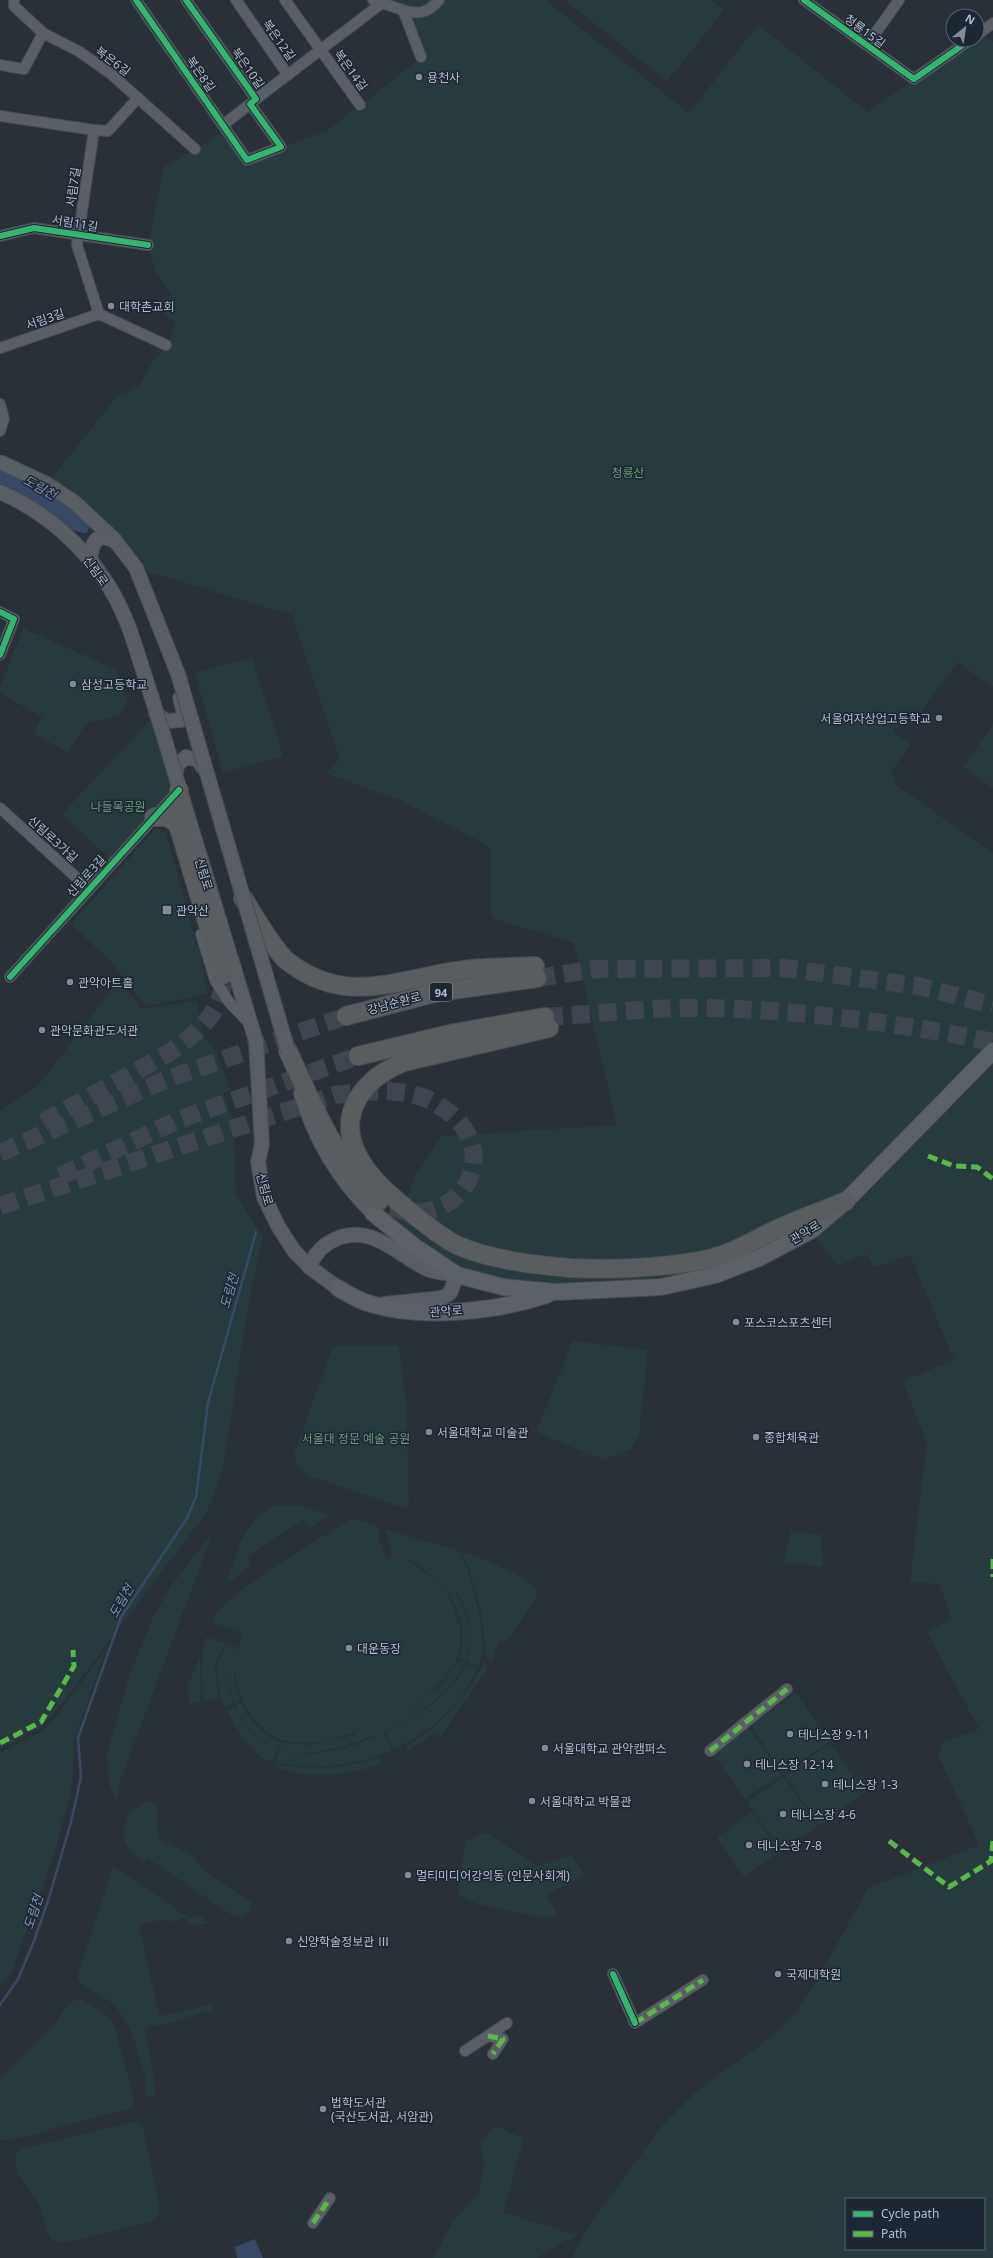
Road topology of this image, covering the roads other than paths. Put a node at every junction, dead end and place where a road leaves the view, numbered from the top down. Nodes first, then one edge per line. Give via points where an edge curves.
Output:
1 (14, 0) edge
2 (136, 0) edge
3 (186, 0) edge
4 (236, 0) edge
5 (285, 0) edge
6 (439, 0) edge
7 (804, 0) edge
8 (899, 0) edge
9 (378, 2) edge
10 (403, 10) junction
11 (43, 33) junction
12 (867, 45) junction
13 (959, 48) edge
14 (321, 50) junction
15 (421, 57) dead end
16 (0, 65) edge
17 (288, 75) junction
18 (138, 98) junction
19 (253, 102) junction
20 (360, 105) dead end
21 (0, 116) edge
22 (223, 125) junction
23 (94, 130) junction
24 (194, 149) dead end
25 (247, 160) joint
26 (79, 234) junction
27 (0, 236) edge
28 (148, 245) dead end
29 (99, 314) junction
30 (166, 345) dead end
31 (0, 348) edge
32 (0, 404) edge
33 (0, 431) edge
34 (0, 462) edge
35 (0, 492) edge
36 (116, 541) junction
37 (90, 561) junction
38 (0, 612) edge
39 (0, 654) edge
40 (182, 687) junction
41 (156, 714) junction
42 (205, 770) junction
43 (177, 782) junction
44 (0, 808) edge
45 (154, 817) junction
46 (178, 825) junction
47 (89, 889) junction
48 (242, 895) junction
49 (223, 975) tunnel mouth
50 (10, 977) dead end
51 (346, 1016) tunnel mouth
52 (250, 1024) junction
53 (288, 1051) joint
54 (993, 1051) edge
55 (358, 1056) tunnel mouth
56 (846, 1201) junction
57 (376, 1207) joint
58 (309, 1267) junction
59 (457, 1275) junction
60 (338, 1288) joint
61 (556, 1292) junction
62 (372, 1305) junction
63 (787, 1689) dead end
64 (710, 1751) dead end
65 (613, 1974) dead end
66 (703, 1980) dead end
67 (507, 2023) dead end
68 (488, 2036) junction
69 (465, 2050) dead end
70 (493, 2054) dead end
71 (330, 2198) dead end
72 (312, 2223) dead end

1 - 11 street, 복은6길 via 14,6
2 - 22 street, 복은8길
3 - 19 street, 복은10길
4 - 17 street, 복은12길
5 - 14 street, 복은14길
6 - 10 street via 424,12 413,13
7 - 12 street, 청룡15길
8 - 12 street
9 - 10 street
9 - 14 street, 복은14길
10 - 15 street
11 - 16 street via 24,69
11 - 18 street, 복은6길 via 80,52 111,74
12 - 13 street, 청룡15길 via 914,79
14 - 17 street, 복은10길
14 - 20 street, 복은14길
17 - 19 street, 복은10길
18 - 23 street via 108,132
18 - 24 street, 복은6길
19 - 22 street, 복은10길
19 - 25 street, 복은10길 via 281,147
21 - 23 street
22 - 25 street, 복은8길
23 - 26 street, 서림7길
26 - 27 street, 서림11길 via 34,228
26 - 28 street, 서림11길
26 - 29 street, 서림7길 via 77,244
29 - 30 street
29 - 31 street, 서림3길
32 - 33 street via 4,419
34 - 36 main road, bridge via 60,492 87,512
35 - 37 main road, 신림로, bridge via 44,516 76,543
36 - 37 main road, bridge via 104,537 97,540 93,545
36 - 40 main road, bridge via 136,568
37 - 41 main road, 신림로, bridge via 125,617
38 - 39 street via 14,619
40 - 41 main road, bridge via 180,697 184,714 181,720 166,721
40 - 42 main road, bridge
41 - 43 main road, 신림로, bridge
42 - 43 main road, bridge via 198,760 186,757 178,764
42 - 48 main road, bridge
43 - 45 street, 신림로3길
43 - 46 highway
43 - 52 main road, 신림로
44 - 47 street, 신림로3가길
45 - 46 highway via 168,817
45 - 47 street, 신림로3길
45 - 52 street via 163,818 170,826 215,980 229,1002
46 - 49 highway
47 - 50 street, 신림로3길
48 - 51 highway, 강남순환로 / 94 via 285,959 323,982 346,988 386,985 458,970 536,972 438,992
48 - 53 main road, bridge
52 - 58 main road, 신림로 via 256,1041 262,1144 258,1162 261,1185 278,1226 294,1251
53 - 57 highway via 329,1139
54 - 56 main road, 관악로
55 - 56 highway via 440,1036 547,1023 404,1062 385,1070 366,1085 355,1105 351,1122 353,1143 372,1176 401,1204 457,1245 514,1261 570,1268 613,1269 686,1263 722,1255
56 - 61 main road, 관악로 via 812,1230 759,1258 715,1275 661,1287
57 - 59 main road, 관악로 via 414,1246
58 - 59 main road via 316,1253 330,1242 342,1236 358,1234 378,1240 428,1270
58 - 60 main road, 신림로
59 - 61 main road, 관악로 via 502,1287
59 - 62 main road via 450,1293 442,1298
60 - 62 main road, 관악로
61 - 62 main road, 관악로 via 523,1303 460,1311 421,1313
63 - 64 street
65 - 66 street via 635,2023
67 - 68 street
68 - 69 street
68 - 70 street via 503,2039
71 - 72 street

